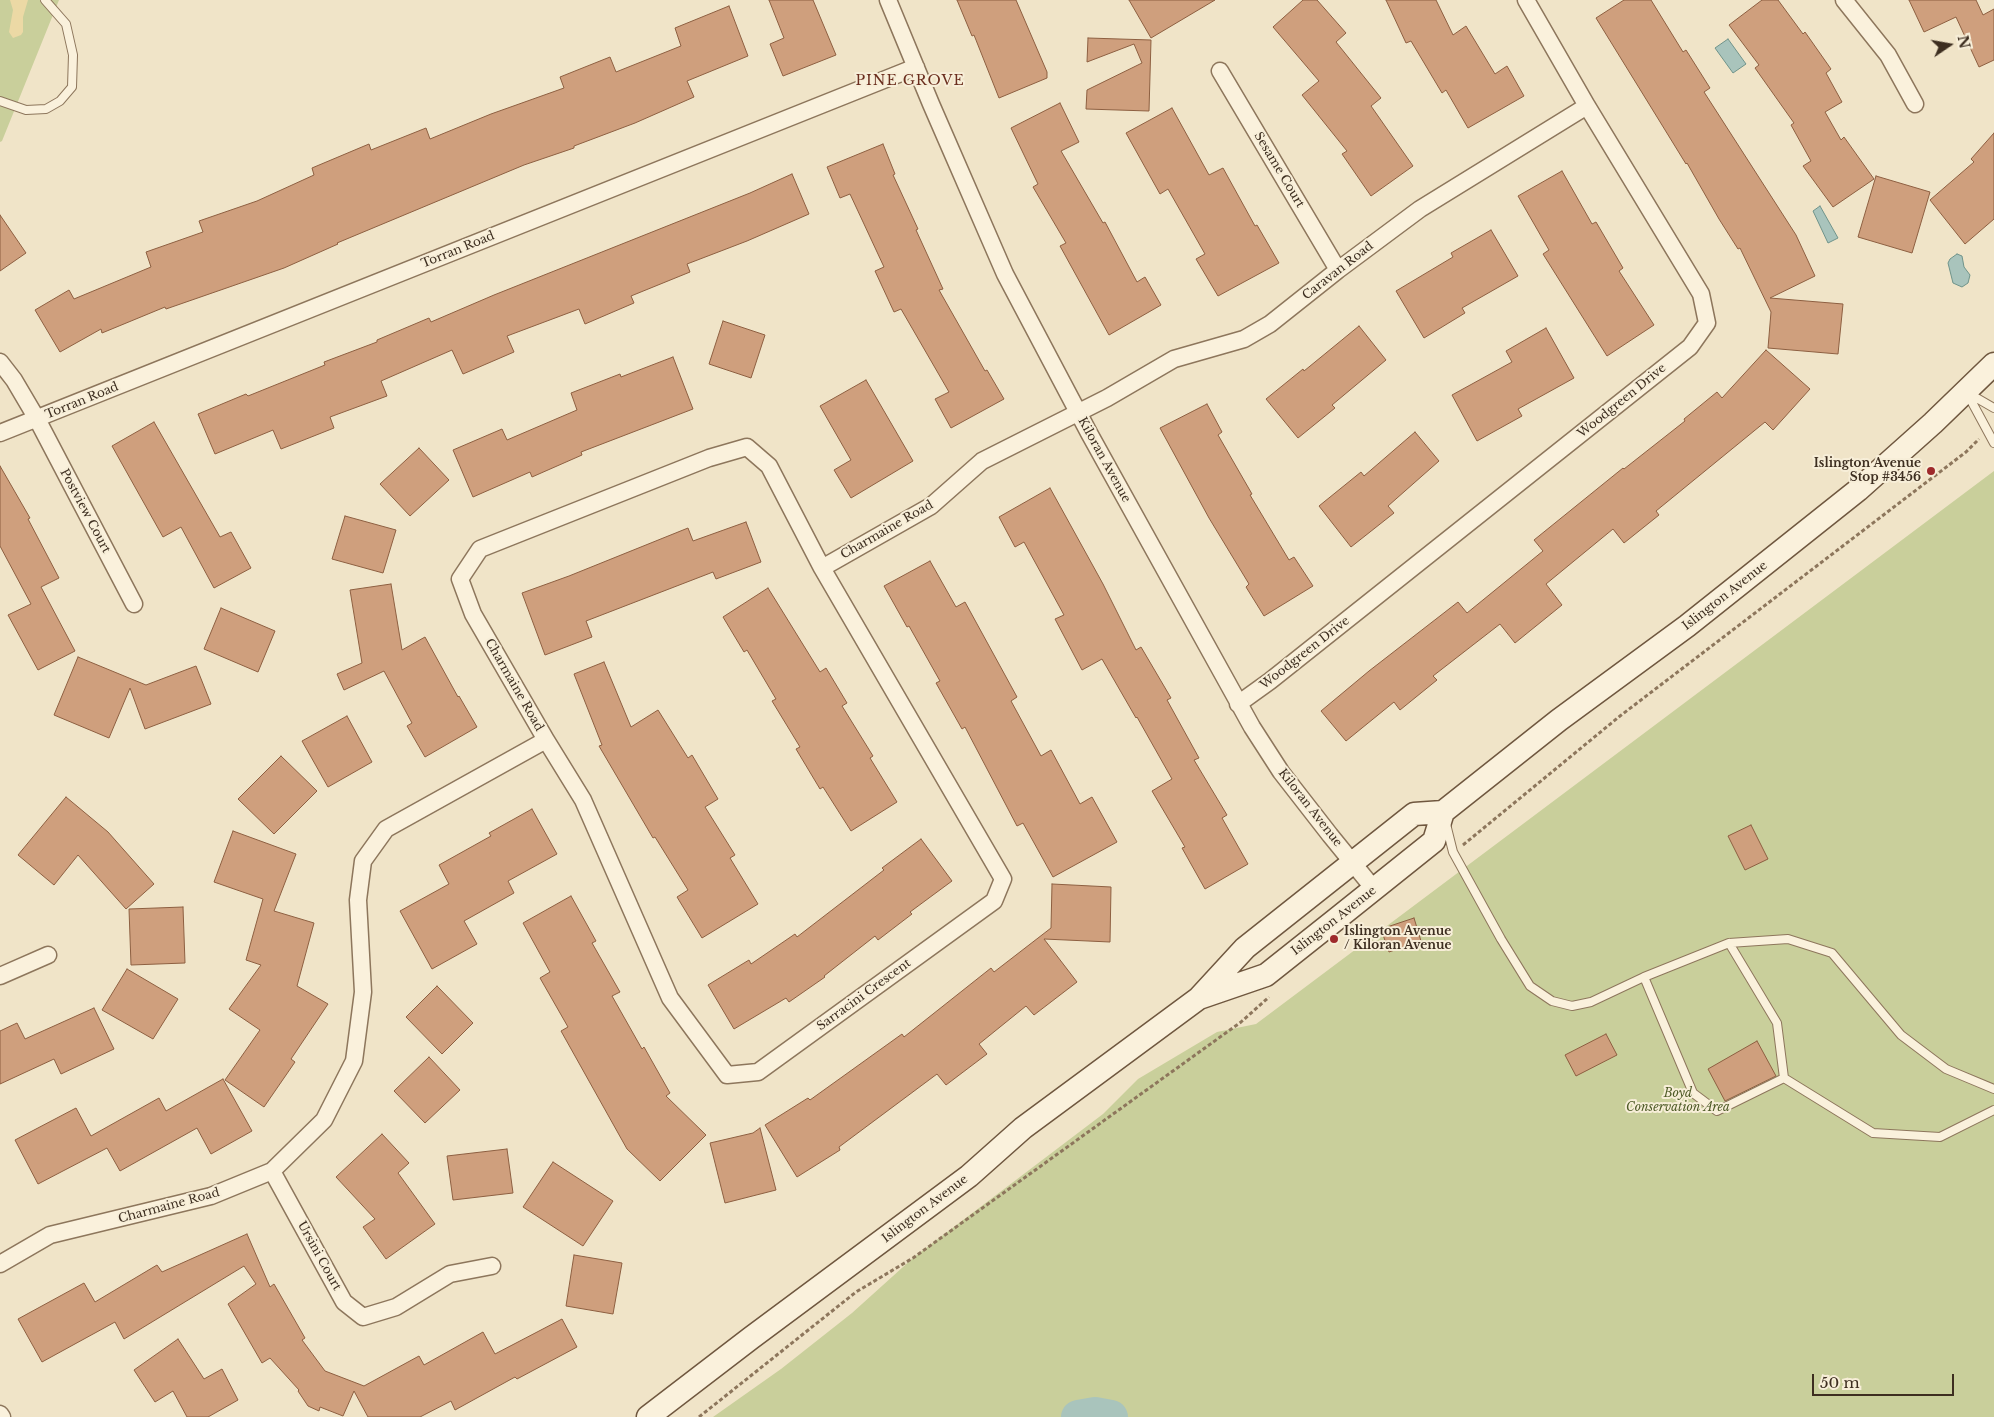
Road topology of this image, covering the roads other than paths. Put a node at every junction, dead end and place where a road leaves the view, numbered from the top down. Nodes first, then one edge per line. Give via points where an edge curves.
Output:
1 (45, 0) edge
2 (888, 0) edge
3 (1526, 0) edge
4 (1844, 0) edge
5 (916, 67) junction
6 (1220, 71) dead end
7 (0, 101) edge
8 (1915, 104) dead end
9 (1587, 106) junction
10 (1338, 270) junction
11 (0, 362) edge
12 (1994, 364) edge
13 (1966, 392) junction
14 (1994, 408) edge
15 (1078, 413) junction
16 (37, 419) junction
17 (0, 433) edge
18 (1994, 443) edge
19 (822, 568) junction
20 (134, 604) dead end
21 (1238, 704) junction
22 (546, 740) junction
23 (1443, 812) junction
24 (1352, 862) junction
25 (1374, 889) junction
26 (1729, 943) junction
27 (48, 955) dead end
28 (0, 976) edge
29 (1644, 978) junction
30 (1199, 998) junction
31 (1784, 1078) junction
32 (1994, 1089) edge
33 (1994, 1110) edge
34 (272, 1171) junction
35 (0, 1264) edge
36 (492, 1266) dead end
37 (0, 1414) edge
38 (2, 1417) edge
39 (648, 1417) edge

1 - 7 lane via 66,24 73,55 72,87 60,101 46,109 26,110
2 - 5 street, Kiloran Avenue
3 - 9 street, Woodgreen Drive
4 - 8 street via 1888,55
5 - 15 street, Kiloran Avenue via 1005,274
5 - 16 street, Torran Road
6 - 10 street, Sesame Court
9 - 10 street, Caravan Road via 1420,209
9 - 21 street, Woodgreen Drive via 1702,294 1707,323 1690,347
10 - 15 street, Caravan Road via 1270,324 1244,339 1174,359
11 - 16 street, Postview Court
12 - 13 main road, Islington Avenue
13 - 14 lane
13 - 18 lane
13 - 23 main road, Islington Avenue via 1851,496
15 - 19 street, Charmaine Road via 982,462 931,506
15 - 21 street, Kiloran Avenue
16 - 17 street, Torran Road
16 - 20 street, Postview Court
19 - 22 street, Charmaine Road via 769,466 747,447 709,458 480,549 460,579 473,614
19 - 22 street, Sarracini Crescent via 1003,879 994,901 758,1072 727,1075 670,998 582,800
21 - 24 street, Kiloran Avenue via 1281,772
22 - 34 street, Charmaine Road via 386,829 362,861 358,900 363,992 354,1061 324,1120
23 - 24 main road, Islington Avenue via 1414,814
23 - 25 main road, Islington Avenue via 1434,841
23 - 29 lane via 1454,852 1530,986 1552,1002 1572,1006 1591,1002
24 - 25 street, Kiloran Avenue
24 - 30 main road, Islington Avenue via 1246,948
25 - 30 main road, Islington Avenue via 1266,975
26 - 29 lane
26 - 31 lane via 1777,1023
26 - 32 lane via 1788,939 1832,953 1901,1035 1946,1069
27 - 28 street
29 - 31 lane via 1693,1093 1717,1111
30 - 39 main road, Islington Avenue via 1023,1128 969,1176
31 - 33 lane via 1873,1133 1940,1137
34 - 35 street, Charmaine Road via 211,1196 50,1236
34 - 36 street, Ursini Court via 344,1302 363,1317 396,1307 450,1274
37 - 38 street

